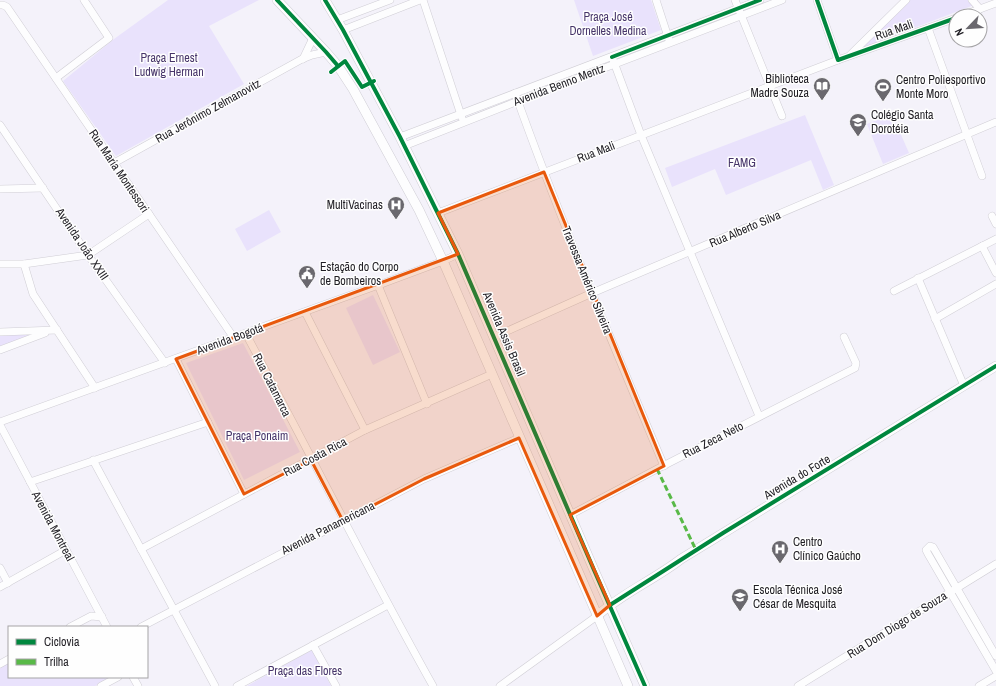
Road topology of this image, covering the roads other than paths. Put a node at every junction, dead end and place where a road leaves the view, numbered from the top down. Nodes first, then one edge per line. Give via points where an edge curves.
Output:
1 (84, 0) edge
2 (277, 0) edge
3 (325, 0) edge
4 (390, 0) edge
5 (420, 0) edge
6 (423, 0) edge
7 (656, 0) edge
8 (735, 0) edge
9 (760, 0) edge
10 (782, 0) edge
11 (817, 0) edge
12 (906, 0) edge
13 (972, 0) edge
14 (996, 3) edge
15 (2, 5) edge
16 (378, 5) junction
17 (979, 8) edge
18 (983, 8) edge
19 (740, 13) junction
20 (382, 14) junction
21 (337, 20) junction
22 (948, 21) edge
23 (928, 28) junction
24 (343, 30) junction
25 (313, 38) junction
26 (669, 39) junction
27 (326, 52) junction
28 (848, 56) junction
29 (302, 59) junction
30 (613, 60) junction
31 (838, 60) junction
32 (577, 69) junction
33 (580, 77) junction
34 (56, 78) junction
35 (770, 86) junction
36 (515, 93) junction
37 (518, 101) junction
38 (460, 113) junction
39 (782, 116) dead end
40 (996, 122) edge
41 (463, 123) junction
42 (0, 125) edge
43 (642, 135) junction
44 (966, 135) junction
45 (400, 137) junction
46 (404, 146) junction
47 (114, 163) junction
48 (544, 172) junction
49 (982, 176) dead end
50 (43, 188) junction
51 (0, 190) edge
52 (438, 213) junction
53 (149, 214) junction
54 (992, 216) dead end
55 (996, 224) edge
56 (996, 239) edge
57 (982, 246) junction
58 (690, 252) junction
59 (458, 254) junction
60 (88, 255) junction
61 (443, 261) junction
62 (0, 264) edge
63 (24, 264) junction
64 (996, 274) edge
65 (918, 278) junction
66 (996, 284) edge
67 (378, 285) junction
68 (894, 291) dead end
69 (592, 293) junction
70 (305, 312) junction
71 (935, 319) junction
72 (54, 330) junction
73 (0, 332) edge
74 (246, 334) junction
75 (494, 337) junction
76 (844, 337) dead end
77 (234, 338) junction
78 (0, 350) edge
79 (176, 359) junction
80 (165, 363) junction
81 (996, 366) edge
82 (492, 374) junction
83 (964, 386) junction
84 (95, 388) junction
85 (427, 404) junction
86 (759, 416) junction
87 (208, 422) junction
88 (0, 424) edge
89 (365, 430) junction
90 (519, 438) junction
91 (93, 460) junction
92 (311, 460) junction
93 (664, 466) junction
94 (30, 482) junction
95 (244, 494) junction
96 (570, 515) junction
97 (343, 521) junction
98 (141, 549) junction
99 (66, 550) junction
100 (996, 564) edge
101 (0, 568) edge
102 (8, 583) junction
103 (0, 587) edge
104 (953, 590) junction
105 (388, 605) junction
106 (610, 605) junction
107 (174, 609) junction
108 (597, 616) junction
109 (102, 618) junction
110 (72, 626) edge
111 (106, 626) edge
112 (143, 626) edge
113 (313, 645) junction
114 (996, 656) edge
115 (996, 671) edge
116 (996, 676) edge
117 (116, 678) edge
118 (101, 686) edge
119 (215, 686) edge
120 (237, 686) edge
121 (336, 686) edge
122 (433, 686) edge
123 (500, 686) edge
124 (628, 686) edge
125 (645, 686) edge
126 (798, 686) edge
127 (979, 686) edge

1 - 34 street via 109,38
2 - 25 main road
3 - 21 main road, Avenida Assis Brasil
4 - 16 street
5 - 20 street
6 - 38 street
7 - 26 street
8 - 19 street
9 - 19 street, Avenida Benno Mentz
10 - 19 street, Avenida Benno Mentz
11 - 31 street
12 - 28 street
13 - 17 street
14 - 18 street
15 - 34 street, Rua Maria Montessori via 7,7
16 - 20 street
16 - 21 street
19 - 26 street, Avenida Benno Mentz
19 - 35 street
20 - 24 street
21 - 24 main road, Avenida Assis Brasil
22 - 23 street, Rua Mali
23 - 28 street, Rua Mali
23 - 44 street
24 - 45 main road, Avenida Assis Brasil
25 - 27 main road
25 - 29 street
26 - 30 street, Avenida Benno Mentz
27 - 29 street, Rua Jerônimo Zelmanovitz
27 - 61 main road via 357,96 419,210
28 - 31 street, Rua Mali
29 - 47 street, Rua Jerônimo Zelmanovitz
30 - 32 street, Avenida Benno Mentz
30 - 33 street, Avenida Benno Mentz
30 - 43 street
31 - 35 street, Rua Mali
32 - 33 street
32 - 36 street, Avenida Benno Mentz
33 - 37 street, Avenida Benno Mentz
34 - 47 street, Rua Maria Montessori
35 - 39 street
35 - 43 street, Rua Mali
36 - 37 street, Travessa Américo Silveira
36 - 38 street, Avenida Benno Mentz
37 - 41 street, Avenida Benno Mentz
37 - 48 street, Travessa Américo Silveira
38 - 41 street
38 - 45 street, Avenida Benno Mentz
40 - 44 street, Rua Alberto Silva
41 - 46 street, Avenida Benno Mentz
42 - 50 street, Avenida João XXIII
43 - 48 street, Rua Mali
43 - 58 street
44 - 49 street
44 - 58 street, Rua Alberto Silva
45 - 46 main road, Avenida Assis Brasil
46 - 52 main road, Avenida Assis Brasil
47 - 53 street, Rua Maria Montessori
48 - 52 street, Rua Mali
48 - 69 street, Travessa Américo Silveira
50 - 51 street
50 - 60 street, Avenida João XXIII
52 - 59 main road, Avenida Assis Brasil
53 - 60 street
53 - 77 street, Rua Maria Montessori
54 - 55 street
56 - 57 street
57 - 64 street
57 - 65 street
58 - 69 street, Rua Alberto Silva
58 - 86 street
59 - 61 street, Avenida Bogotá
59 - 75 main road, Avenida Assis Brasil
60 - 63 street
60 - 80 street, Avenida João XXIII
61 - 67 street, Avenida Bogotá
61 - 82 main road
62 - 63 street
63 - 72 street via 33,294
65 - 68 street
65 - 71 street
66 - 71 street
67 - 70 street, Avenida Bogotá
67 - 85 street
69 - 75 street, Rua Alberto Silva
69 - 93 street, Travessa Américo Silveira
70 - 74 street, Avenida Bogotá
70 - 89 street
71 - 83 street
72 - 73 street
72 - 78 street
72 - 84 street
74 - 77 street, Avenida Bogotá
74 - 92 street, Rua Catamarca
75 - 96 main road, Avenida Assis Brasil
76 - 86 street, Rua Zeca Neto via 856,367
77 - 79 street, Avenida Bogotá
79 - 80 street, Avenida Bogotá
79 - 87 street
80 - 84 street, Avenida Bogotá
81 - 83 main road, Avenida do Forte
82 - 85 street, Rua Costa Rica
82 - 90 main road
83 - 106 main road, Avenida do Forte via 717,536
84 - 88 street, Avenida Bogotá
85 - 89 street, Rua Costa Rica
86 - 93 street, Rua Zeca Neto
87 - 91 street
87 - 95 street
88 - 94 street, Avenida Montreal
89 - 92 street, Rua Costa Rica
90 - 97 street, Avenida Panamericana via 424,479
90 - 108 main road
91 - 94 street
91 - 98 street
92 - 95 street, Rua Costa Rica
92 - 97 street, Rua Catamarca
93 - 96 street, Rua Zeca Neto
94 - 99 street, Avenida Montreal
95 - 98 street, Rua Costa Rica
96 - 106 main road, Avenida Assis Brasil
97 - 105 street, Rua Catamarca
97 - 107 street, Avenida Panamericana
98 - 107 street
99 - 102 street
99 - 109 street, Avenida Montreal
100 - 104 street, Rua Dom Diogo de Souza
101 - 102 street
102 - 103 street
104 - 104 street via 933,547 930,546 926,550 928,554
104 - 114 street
104 - 115 street
104 - 126 street, Rua Dom Diogo de Souza
105 - 113 street
105 - 122 street, Rua Catamarca
106 - 108 main road, Avenida do Forte
106 - 125 main road, Avenida Assis Brasil
107 - 112 street, Avenida Panamericana
107 - 119 street
108 - 123 street
108 - 124 main road
109 - 110 street via 91,616
109 - 111 street, Avenida Montreal
113 - 120 street
113 - 121 street
116 - 127 street
117 - 118 street

